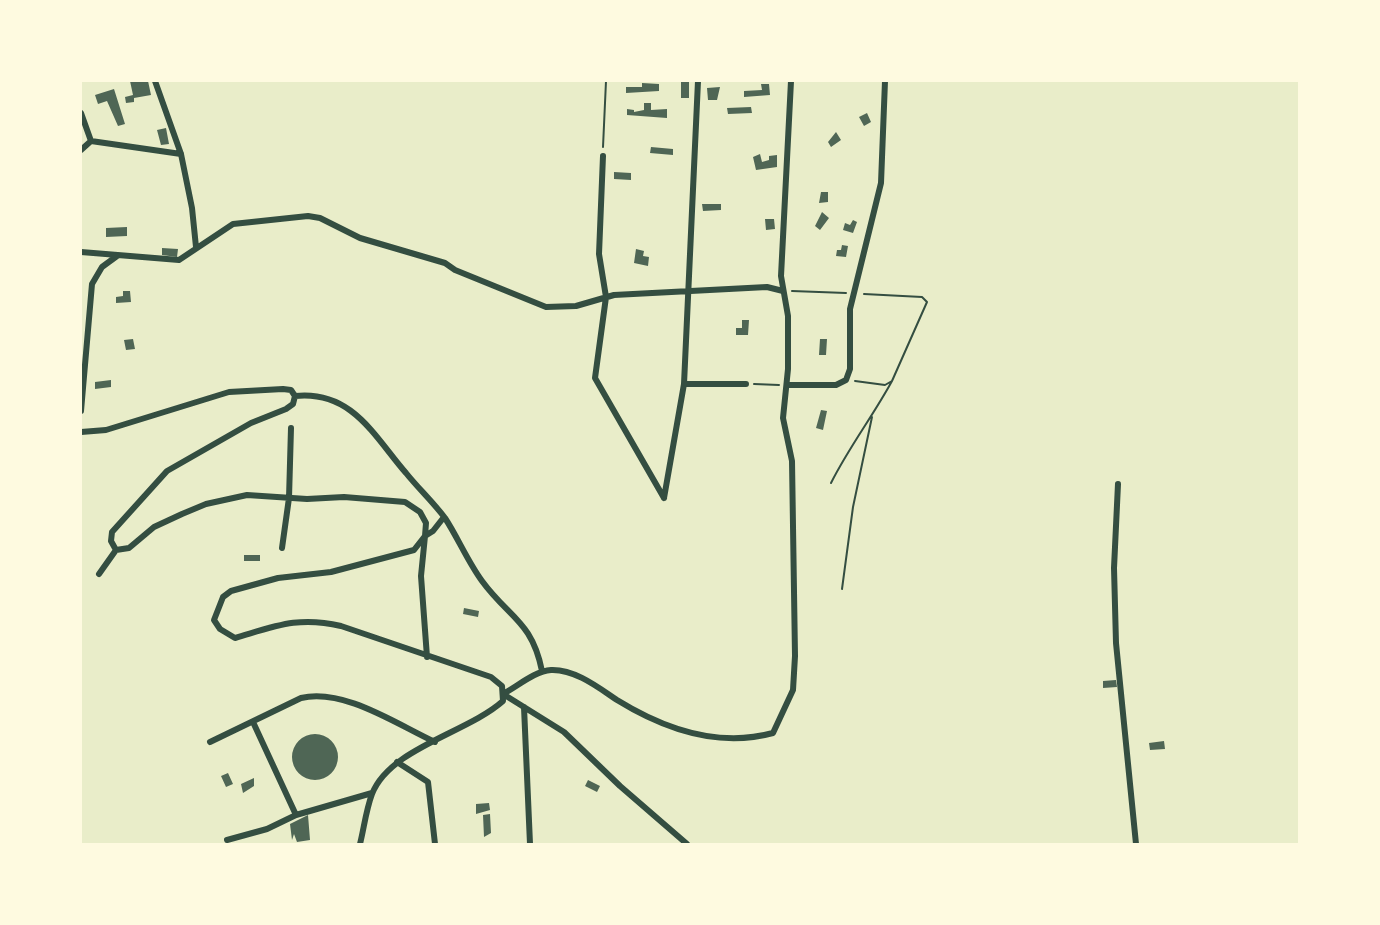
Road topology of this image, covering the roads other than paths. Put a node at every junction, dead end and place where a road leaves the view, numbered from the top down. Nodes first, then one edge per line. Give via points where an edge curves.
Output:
1 (155, 81) edge
2 (698, 81) edge
3 (791, 81) edge
4 (885, 81) edge
5 (81, 113) edge
6 (91, 141) junction
7 (81, 150) edge
8 (182, 154) junction
9 (603, 156) road end
10 (196, 247) junction
11 (81, 252) edge
12 (117, 255) junction
13 (783, 291) junction
14 (688, 293) junction
15 (606, 297) junction
16 (684, 384) junction
17 (746, 384) road end
18 (787, 385) junction
19 (296, 396) junction
20 (81, 411) edge
21 (291, 428) dead end
22 (81, 432) edge
23 (1118, 484) dead end
24 (289, 498) junction
25 (444, 517) junction
26 (425, 536) junction
27 (282, 548) dead end
28 (116, 550) junction
29 (99, 574) dead end
30 (427, 657) junction
31 (542, 671) junction
32 (503, 694) junction
33 (524, 707) junction
34 (253, 722) junction
35 (210, 742) dead end
36 (435, 742) junction
37 (397, 762) junction
38 (372, 793) junction
39 (296, 815) junction
40 (226, 840) dead end
41 (360, 844) edge
42 (435, 844) edge
43 (530, 844) edge
44 (687, 844) edge
45 (1136, 844) edge

1 - 8 street
2 - 14 street
3 - 13 street
4 - 18 street via 881,183 850,309 850,369 846,380 836,385
5 - 6 street
6 - 7 street
6 - 8 street
8 - 10 street
9 - 15 street via 599,254
10 - 12 street via 179,260
10 - 15 street via 233,224 308,216 360,238 445,263 546,307 576,306
11 - 12 street
12 - 20 street via 102,267 92,284
13 - 14 street via 767,287
13 - 18 street via 788,316
14 - 15 street
14 - 16 street
15 - 16 street via 595,378 664,498
16 - 17 street
18 - 31 street via 783,418 792,461 795,656 793,690 773,733 748,740 722,740 685,732 631,708 575,675
19 - 22 street via 283,389 229,392 106,430
19 - 25 street via 322,396 354,412
19 - 28 street via 286,409 251,423 167,471 112,532
21 - 24 street
23 - 45 street via 1116,643
24 - 26 street via 405,502 420,512 426,523
24 - 27 street
24 - 28 street via 247,495 206,504 154,527 129,548
25 - 26 street
25 - 31 street via 482,581 516,616 537,648
26 - 30 street via 421,576
26 - 30 street via 414,550 331,572 278,578 231,591 224,597 214,620 234,638 296,620 318,620
28 - 29 street
30 - 32 street via 491,677 502,686
31 - 32 street
32 - 33 street
32 - 36 street via 502,701 489,713
33 - 43 street
33 - 44 street via 564,732
34 - 35 street
34 - 36 street via 301,698 316,695 345,699
34 - 39 street
36 - 37 street
37 - 38 street
37 - 42 street via 428,782
38 - 39 street
38 - 41 street
39 - 40 street via 267,829

